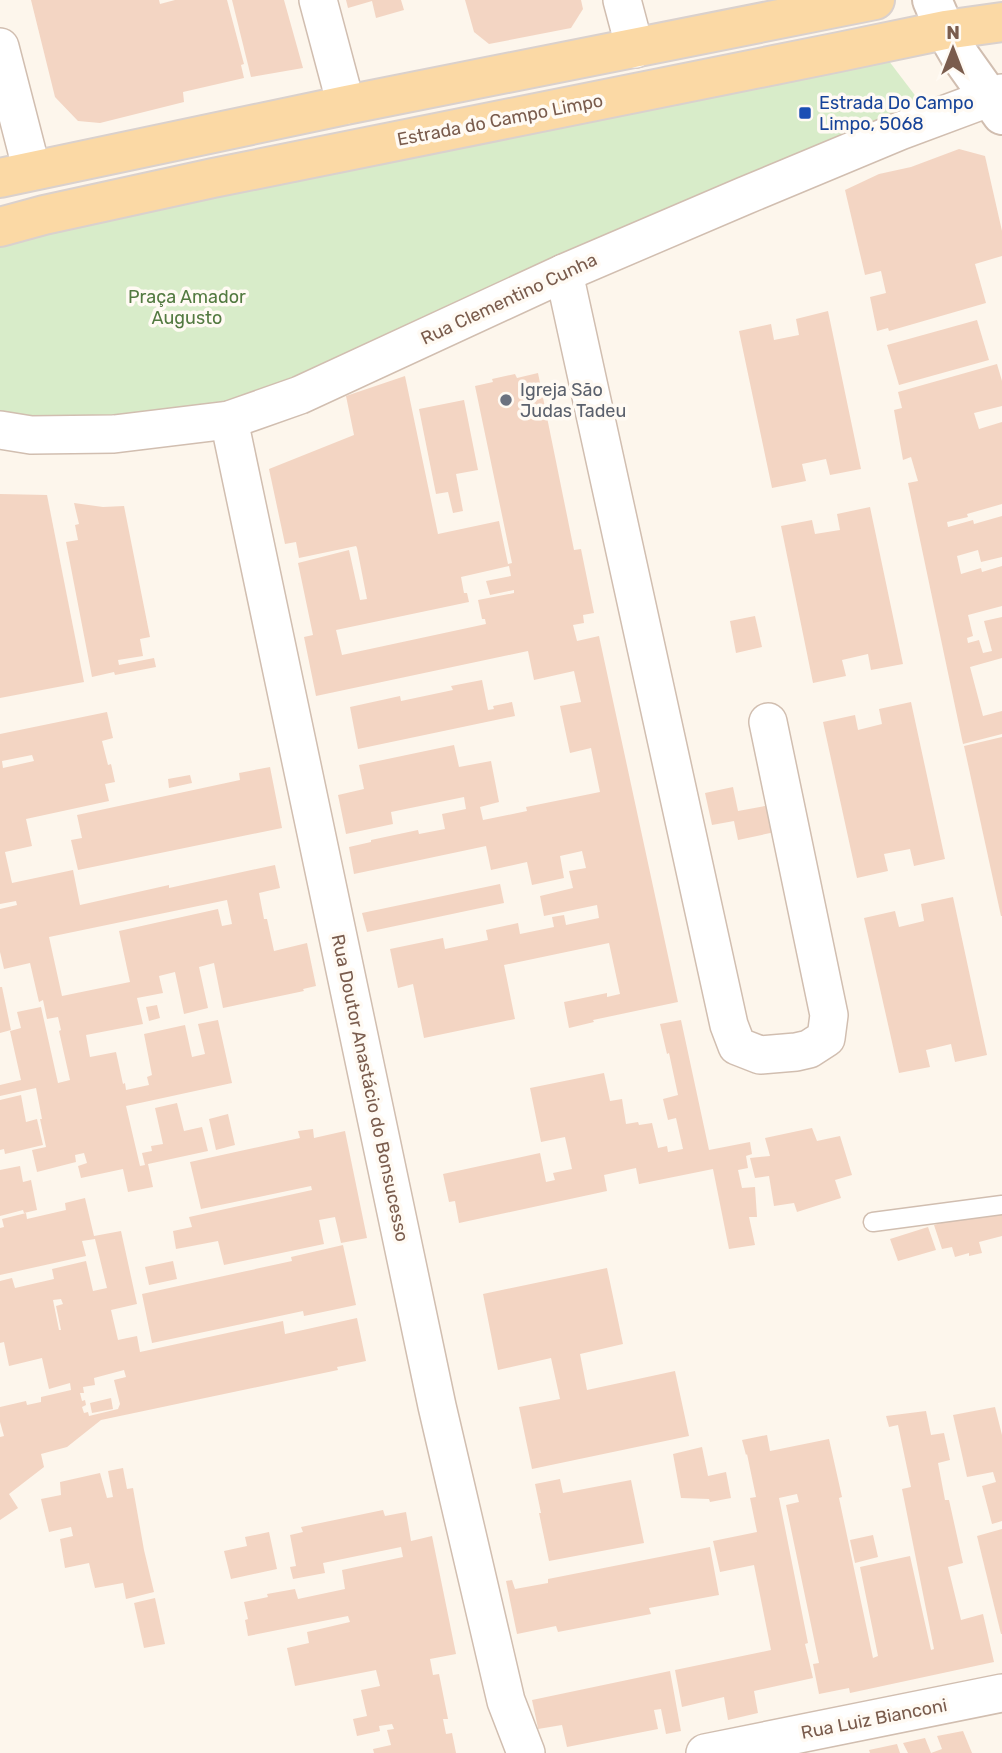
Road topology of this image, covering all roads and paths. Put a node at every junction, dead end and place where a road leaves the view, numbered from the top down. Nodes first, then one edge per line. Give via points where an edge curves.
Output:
1 (318, 0) edge
2 (622, 0) edge
3 (875, 0) edge
4 (938, 15) edge
5 (1002, 22) edge
6 (0, 47) edge
7 (635, 49) junction
8 (998, 102) edge
9 (346, 105) junction
10 (16, 175) edge
11 (0, 227) edge
12 (564, 273) junction
13 (229, 420) junction
14 (0, 430) edge
15 (768, 722) dead end
16 (1002, 1205) edge
17 (873, 1222) dead end
18 (1002, 1693) edge
19 (526, 1753) edge
20 (705, 1753) edge

1 - 9 street
2 - 7 street
3 - 7 main road
4 - 5 main road, Estrada do Campo Limpo
4 - 8 street via 960,56
4 - 11 main road, Estrada do Campo Limpo via 839,52 213,177
6 - 10 street
7 - 9 main road
8 - 12 street, Rua Clementino Cunha via 888,136
9 - 10 main road
12 - 13 street, Rua Clementino Cunha via 300,395
12 - 15 street via 729,1025 737,1046 760,1055 809,1049 826,1038 830,1015
13 - 14 street, Rua Clementino Cunha via 114,434 31,435
13 - 19 street, Rua Doutor Anastácio do Bonsucesso via 436,1406 506,1701
16 - 17 lane
18 - 20 street, Rua Luiz Bianconi

